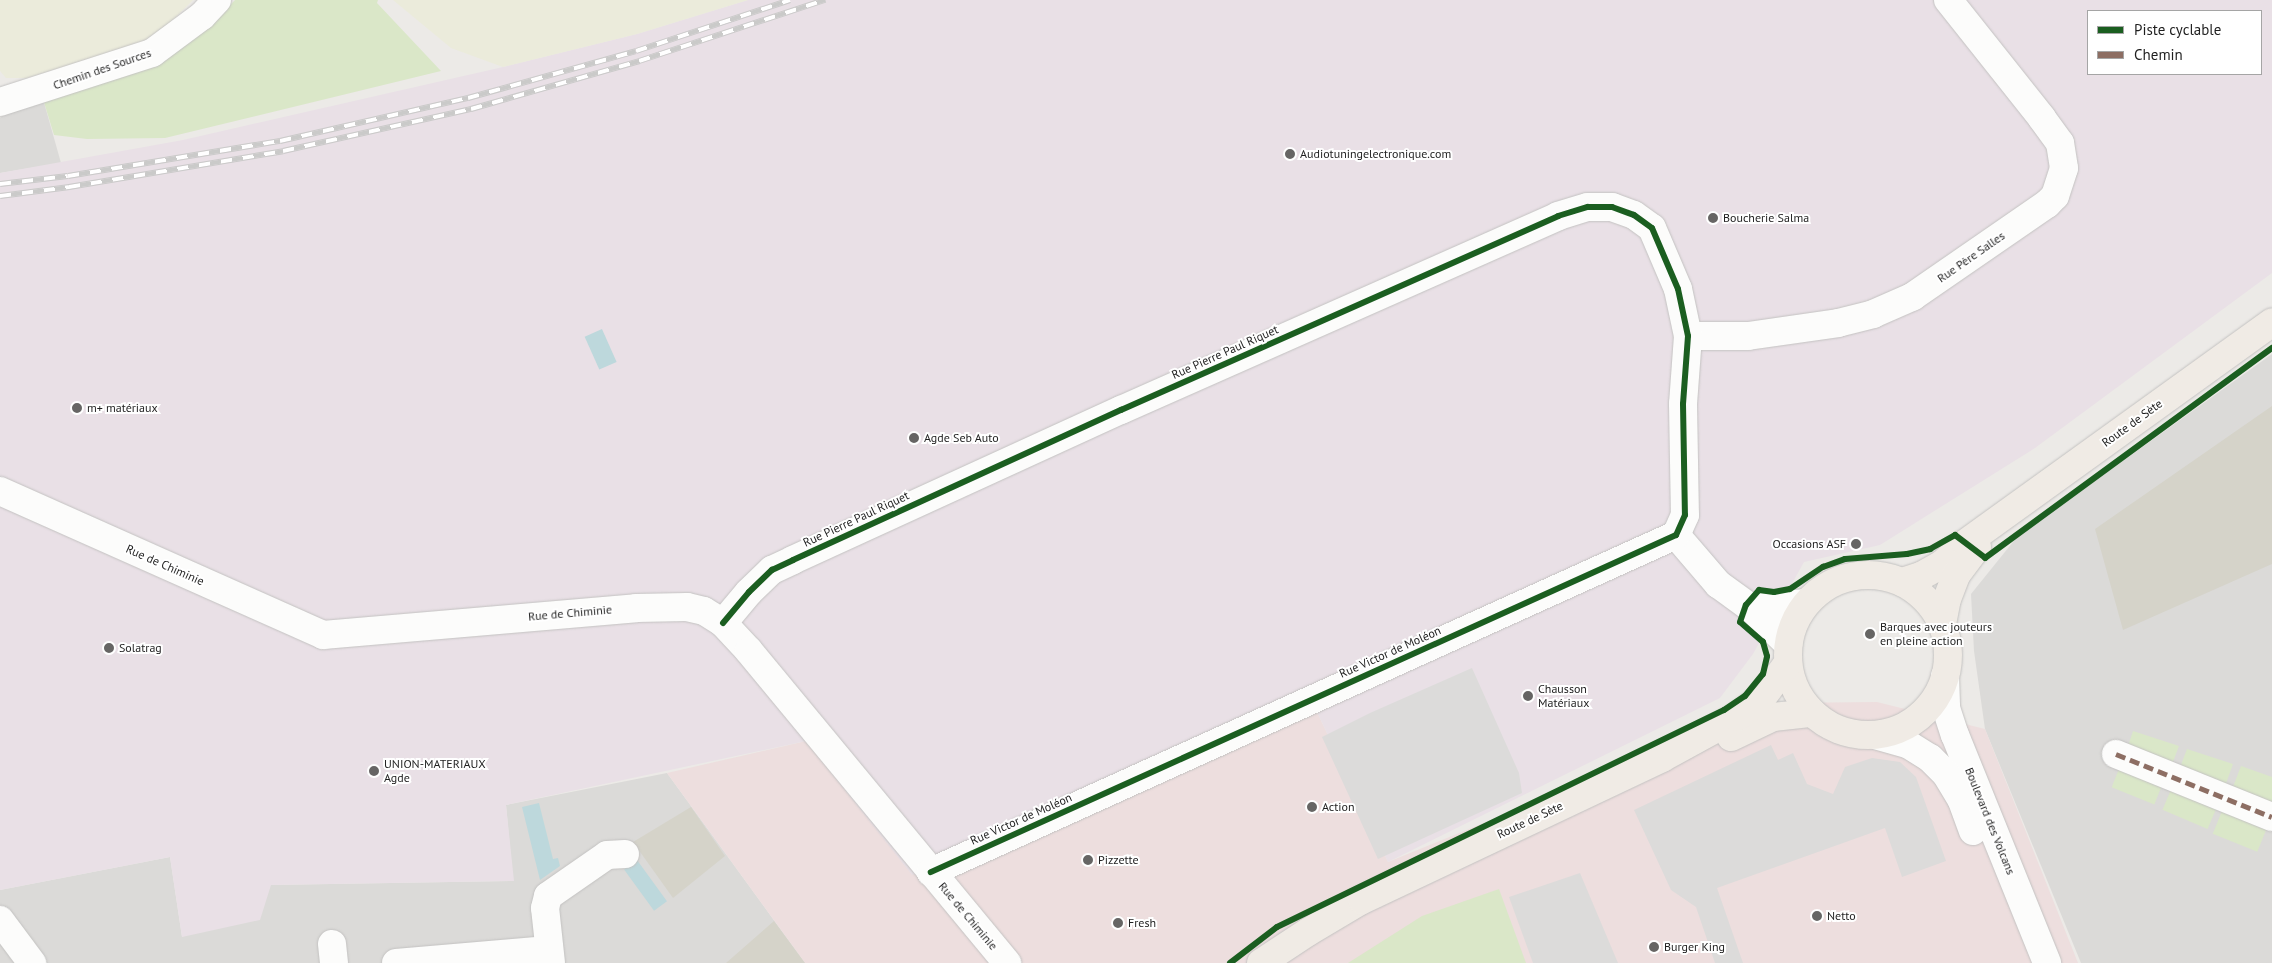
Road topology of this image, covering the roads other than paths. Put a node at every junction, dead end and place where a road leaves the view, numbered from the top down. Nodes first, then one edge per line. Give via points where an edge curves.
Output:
1 (218, 0) edge
2 (1948, 0) edge
3 (1973, 0) edge
4 (1972, 31) junction
5 (0, 102) edge
6 (2272, 322) edge
7 (1688, 336) junction
8 (0, 491) edge
9 (1993, 526) junction
10 (1676, 535) junction
11 (1902, 582) junction
12 (1806, 603) junction
13 (1751, 608) junction
14 (723, 623) junction
15 (1942, 624) junction
16 (1788, 654) junction
17 (1945, 676) junction
18 (1812, 713) junction
19 (1875, 735) junction
20 (2116, 754) dead end
21 (2272, 817) edge
22 (625, 854) dead end
23 (931, 872) junction
24 (0, 920) edge
25 (550, 956) edge
26 (32, 963) edge
27 (396, 963) edge
28 (1007, 963) edge
29 (1261, 963) edge
30 (1291, 963) edge
31 (2027, 963) edge
32 (2046, 963) edge

1 - 5 street, Chemin des Sources via 152,53
2 - 4 street, Rue Père Salles
3 - 4 street
4 - 7 street, Rue Père Salles via 2060,143 2064,168 2055,196 1912,298 1873,314 1838,323 1748,336
6 - 9 main road, Route de Sète
7 - 10 street via 1684,404 1685,515
7 - 14 street, Rue Pierre Paul Riquet via 1678,289 1652,228 1634,215 1612,207 1588,207 1558,216 1120,410 772,570
8 - 14 street, Rue de Chiminie via 323,635 636,608 687,607 704,611
9 - 11 main road, Route de Sète via 1966,543 1941,565
9 - 15 main road, Route de Sète via 1956,575
10 - 13 street via 1718,584
10 - 23 street, Rue Victor de Moléon
11 - 12 main road via 1877,575 1851,576 1826,586
11 - 15 main road via 1926,600
12 - 13 street
12 - 16 main road via 1793,626
13 - 16 street
14 - 23 street, Rue de Chiminie
15 - 17 main road via 1948,650
16 - 18 main road via 1796,690
16 - 29 main road, Route de Sète via 1762,698 1737,717 1662,758 1362,900
17 - 19 main road via 1935,698 1919,716 1899,729
17 - 32 street, Boulevard des Volcans via 1949,717
18 - 19 main road via 1844,732
18 - 30 main road, Route de Sète via 1773,717 1744,730 1668,771 1370,913
19 - 31 street, Boulevard des Volcans via 1909,745 1930,758 1946,774 1962,801
20 - 21 street
22 - 25 street via 607,855 548,896 545,908
23 - 28 street, Rue de Chiminie
24 - 26 street
25 - 27 street

